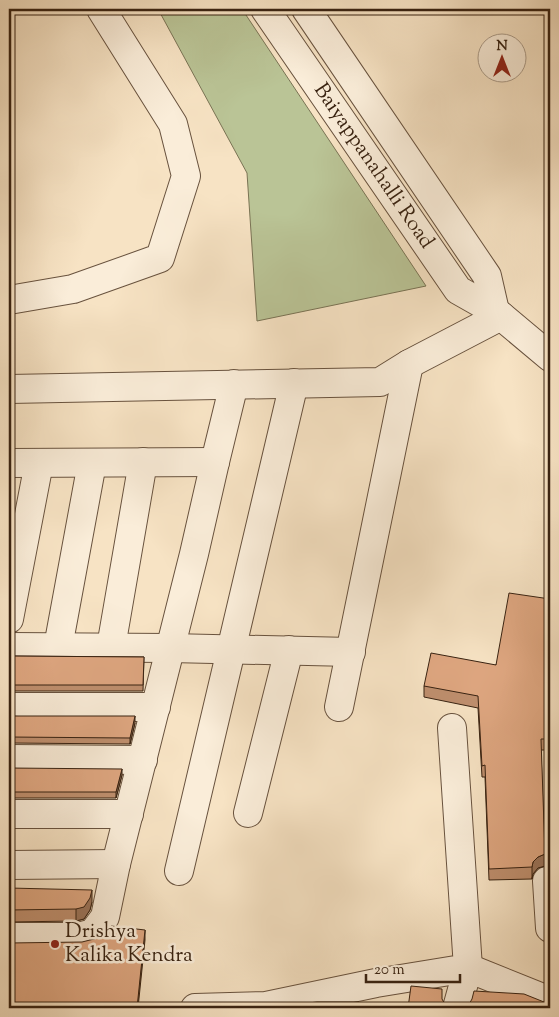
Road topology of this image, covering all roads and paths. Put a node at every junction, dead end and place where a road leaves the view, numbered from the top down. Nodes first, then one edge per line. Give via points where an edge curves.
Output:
1 (101, 9) edge
2 (265, 9) edge
3 (306, 9) edge
4 (9, 300) edge
5 (498, 313) junction
6 (550, 357) edge
7 (409, 364) junction
8 (294, 383) junction
9 (234, 384) junction
10 (9, 388) edge
11 (143, 462) junction
12 (215, 462) junction
13 (38, 463) junction
14 (92, 463) junction
15 (9, 464) edge
16 (9, 619) edge
17 (9, 647) edge
18 (58, 647) junction
19 (110, 648) junction
20 (170, 648) junction
21 (230, 649) junction
22 (289, 650) junction
23 (351, 652) junction
24 (9, 707) edge
25 (156, 707) junction
26 (339, 707) dead end
27 (452, 728) dead end
28 (9, 759) edge
29 (143, 760) junction
30 (248, 813) dead end
31 (9, 814) edge
32 (129, 814) junction
33 (116, 864) junction
34 (9, 865) edge
35 (179, 871) dead end
36 (548, 881) dead end
37 (550, 928) edge
38 (9, 937) edge
39 (468, 968) junction
40 (550, 1001) edge
41 (209, 1008) edge
42 (457, 1008) edge

1 - 4 street via 173,124 186,176 160,258 73,289
2 - 5 street, Baiyappanahalli Road via 458,290
3 - 5 street, Baiyappanahalli Road via 487,276
5 - 6 street, Baiyappanahalli Road
5 - 7 street
7 - 8 street via 380,382
7 - 23 street
8 - 9 street
8 - 21 street
9 - 10 street
9 - 12 street
11 - 12 street
11 - 14 street
11 - 19 street
12 - 20 street
13 - 14 street
13 - 15 street
13 - 16 street
14 - 18 street
17 - 18 street
18 - 19 street
19 - 20 street
20 - 21 street
20 - 25 street
21 - 22 street
21 - 35 street
22 - 23 street
22 - 30 street
23 - 26 street
24 - 25 street
25 - 29 street
27 - 39 street
28 - 29 street
29 - 32 street
31 - 32 street
32 - 33 street
33 - 34 street
33 - 38 street via 105,917 93,933 78,937
36 - 37 street
39 - 40 street
39 - 41 street via 266,1006
39 - 42 street

